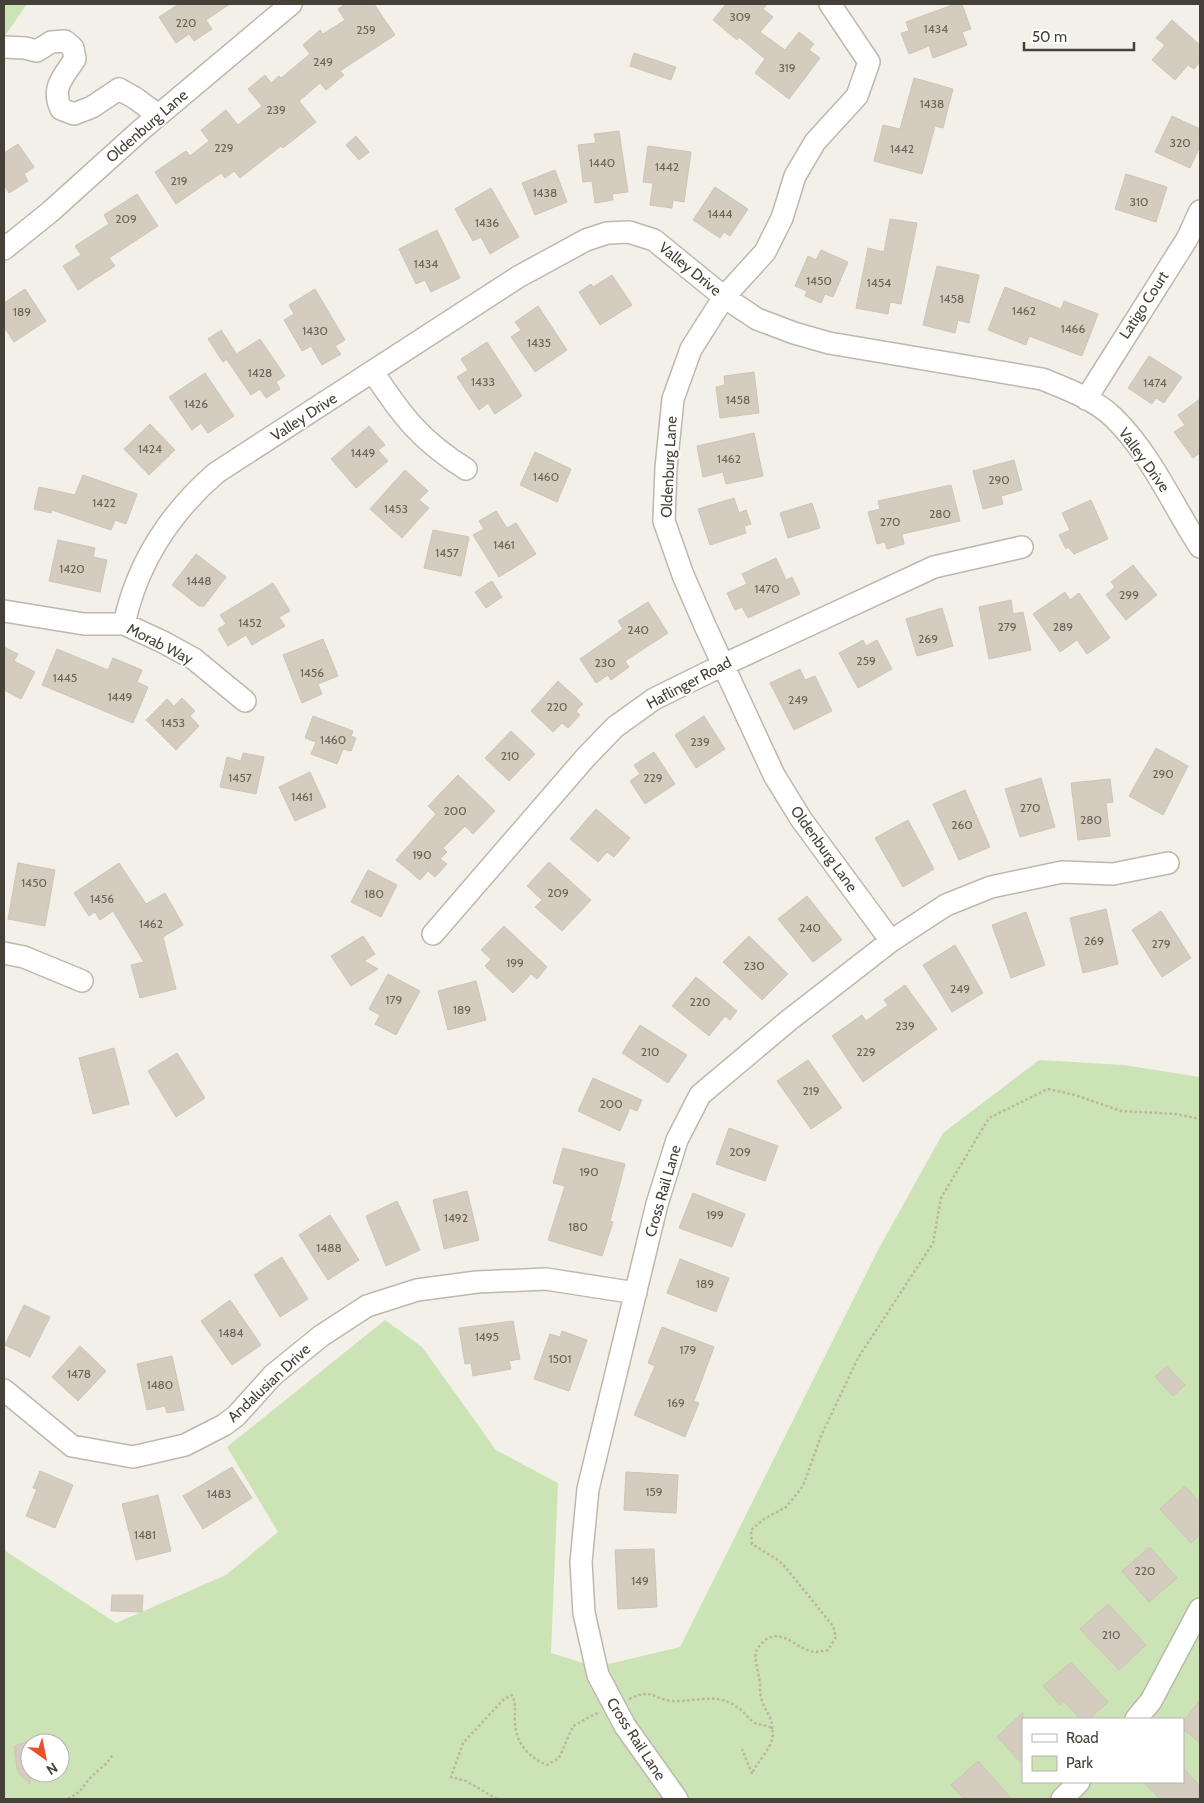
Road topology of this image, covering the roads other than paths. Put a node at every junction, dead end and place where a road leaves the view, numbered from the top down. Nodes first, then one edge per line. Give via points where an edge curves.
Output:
1 (291, 4) edge
2 (830, 4) edge
3 (4, 47) edge
4 (158, 115) junction
5 (1200, 211) edge
6 (4, 248) edge
7 (724, 297) junction
8 (373, 372) junction
9 (1086, 399) junction
10 (466, 469) dead end
11 (1022, 547) dead end
12 (1200, 547) edge
13 (4, 611) edge
14 (124, 624) junction
15 (723, 664) junction
16 (245, 701) dead end
17 (1168, 863) dead end
18 (433, 934) dead end
19 (891, 941) junction
20 (4, 953) edge
21 (82, 981) dead end
22 (636, 1293) junction
23 (4, 1390) edge
24 (1200, 1609) edge
25 (1137, 1718) edge
26 (1078, 1783) edge
27 (677, 1799) edge
28 (1062, 1799) edge

1 - 4 street, Oldenburg Lane
2 - 7 street, Oldenburg Lane via 869,62 857,96 815,142 795,176 782,218 765,252
3 - 4 street via 37,51 51,42 66,41 73,48 76,59 59,84 56,98 61,109 74,114 119,90
4 - 6 street, Oldenburg Lane via 50,212
5 - 9 street, Latigo Court via 1187,239
7 - 8 street, Valley Drive via 654,240 629,232 607,233 578,244 518,277
7 - 9 street, Valley Drive via 757,319 794,334 829,343 1042,379
7 - 15 street, Oldenburg Lane via 691,350 674,398 664,521 683,575
8 - 10 street via 411,426 442,455
8 - 14 street, Valley Drive via 216,473 186,500 145,565 131,595
9 - 12 street, Valley Drive via 1112,416 1138,446
11 - 15 street, Haflinger Road via 934,567
13 - 14 street, Morab Way via 84,624
14 - 16 street, Morab Way via 194,659
15 - 18 street, Haflinger Road via 654,699 615,727 586,756
15 - 19 street, Oldenburg Lane via 774,775 801,819
17 - 19 street, Cross Rail Lane via 1113,874 1062,872 991,887 946,905
19 - 22 street, Cross Rail Lane via 700,1095 677,1140 657,1204
20 - 21 street via 24,957
22 - 23 street, Andalusian Drive via 546,1279 477,1282 417,1290 367,1306 321,1336 273,1375 224,1425 185,1445 133,1457 72,1446
22 - 27 street, Cross Rail Lane via 588,1489 582,1562 584,1613 598,1675 625,1726
24 - 25 street via 1151,1701
26 - 28 street

